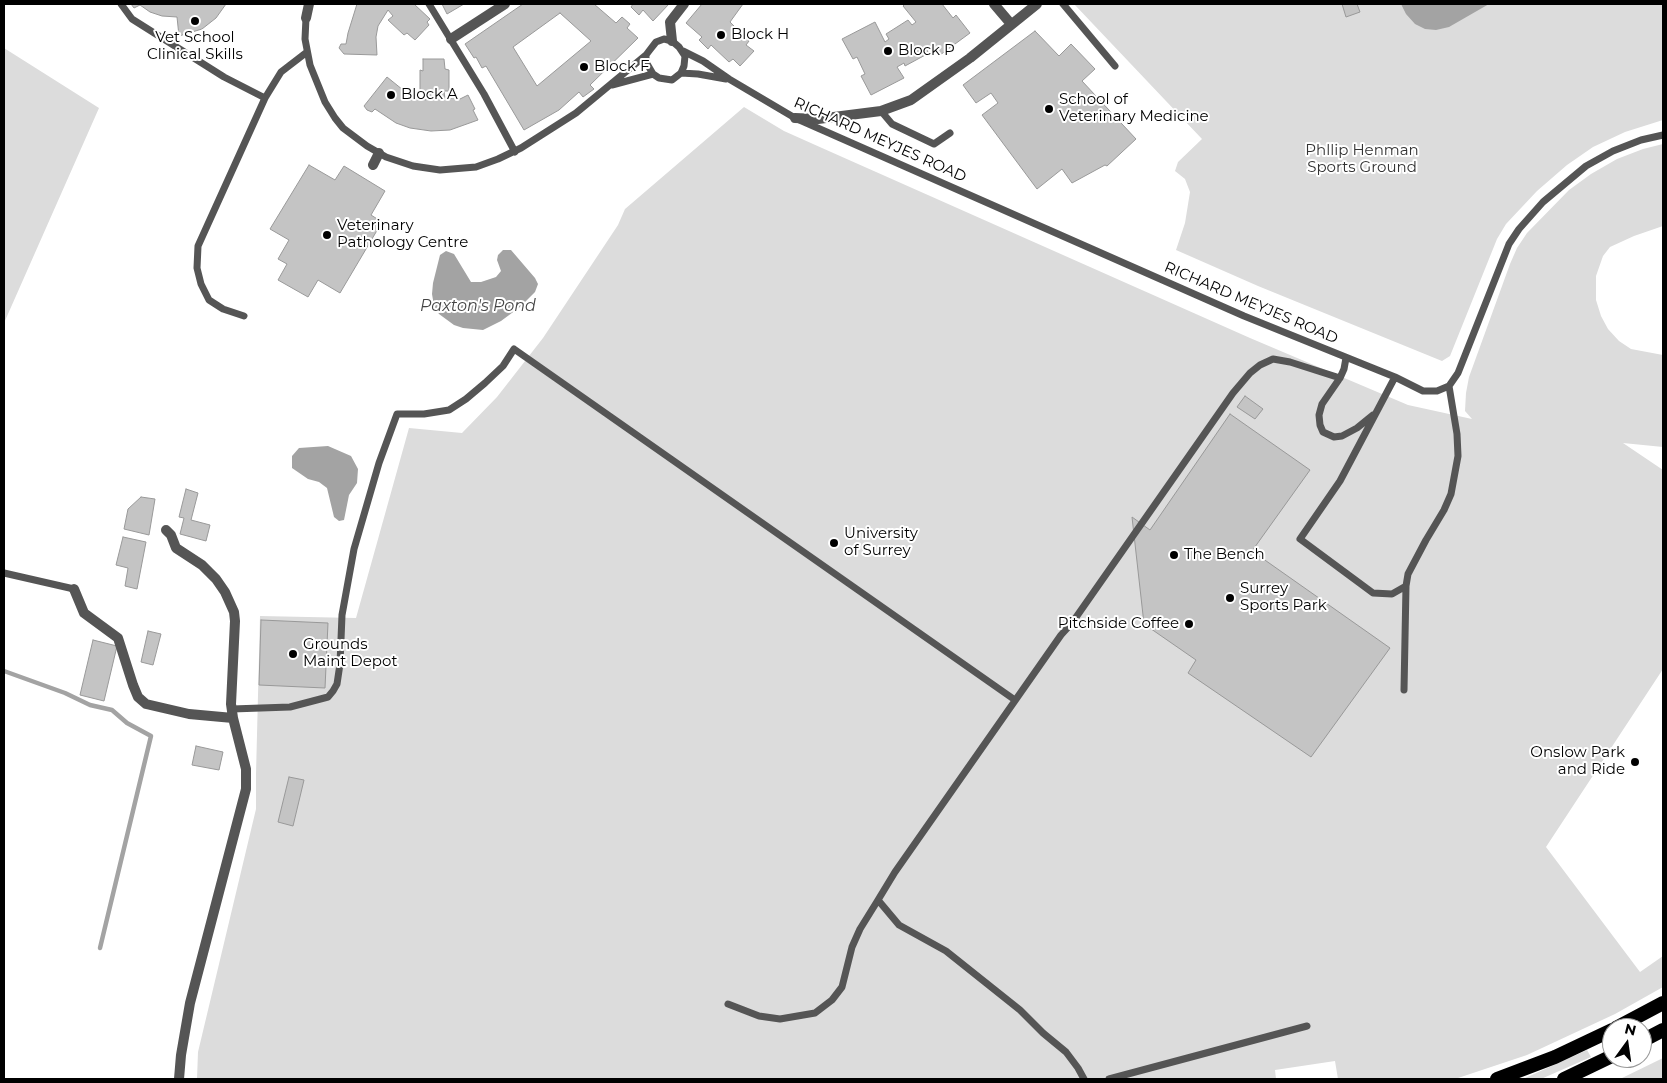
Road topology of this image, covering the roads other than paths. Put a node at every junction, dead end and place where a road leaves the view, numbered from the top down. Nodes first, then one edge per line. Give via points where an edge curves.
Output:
1 (120, 4) edge
2 (309, 4) edge
3 (429, 4) edge
4 (505, 4) edge
5 (684, 4) edge
6 (994, 4) edge
7 (1037, 4) edge
8 (1063, 4) edge
9 (306, 18) joint
10 (1011, 24) junction
11 (451, 39) junction
12 (672, 41) junction
13 (683, 51) junction
14 (307, 52) junction
15 (646, 55) junction
16 (1115, 66) dead end
17 (682, 73) junction
18 (653, 74) junction
19 (729, 79) junction
20 (610, 85) junction
21 (265, 98) junction
22 (881, 111) junction
23 (795, 118) junction
24 (950, 132) dead end
25 (1663, 135) edge
26 (515, 152) junction
27 (379, 153) junction
28 (373, 165) dead end
29 (244, 316) dead end
30 (1346, 358) junction
31 (1395, 377) junction
32 (1340, 378) junction
33 (1449, 386) junction
34 (1380, 406) junction
35 (166, 530) dead end
36 (4, 574) edge
37 (1406, 586) junction
38 (74, 589) joint
39 (1404, 690) dead end
40 (1015, 700) junction
41 (233, 714) junction
42 (878, 900) junction
43 (1663, 1003) edge
44 (728, 1004) dead end
45 (1635, 1018) edge
46 (1307, 1026) dead end
47 (1602, 1035) edge
48 (1602, 1061) edge
49 (180, 1079) edge
50 (1084, 1079) edge
51 (1109, 1079) edge
52 (1497, 1079) edge
53 (1564, 1079) edge

1 - 21 lane via 132,19 224,77
2 - 9 street
3 - 11 lane
4 - 11 street
5 - 12 street via 670,22
6 - 10 street
7 - 10 street
8 - 16 lane
9 - 14 lane
10 - 22 street via 911,100
11 - 26 lane
12 - 13 lane
12 - 15 lane via 656,42
13 - 17 lane
13 - 19 lane, RICHARD MEYJES ROAD
14 - 21 lane via 281,72
14 - 27 lane via 320,90 335,118
15 - 18 lane
15 - 20 lane
17 - 18 lane via 672,80
17 - 19 lane, RICHARD MEYJES ROAD
18 - 20 lane
19 - 23 lane, RICHARD MEYJES ROAD
20 - 26 lane
21 - 29 lane via 198,246 197,268 208,300
22 - 23 street via 818,119
22 - 24 lane via 892,124 934,144
23 - 30 lane, RICHARD MEYJES ROAD
25 - 33 lane via 1640,140 1586,166 1543,202 1519,229 1501,261 1458,373
26 - 27 lane via 476,167 451,170 413,166
27 - 28 street
30 - 31 lane, RICHARD MEYJES ROAD
30 - 32 lane
31 - 33 lane, RICHARD MEYJES ROAD via 1423,391 1437,391
31 - 34 lane
32 - 34 lane via 1322,404 1319,415 1323,432 1329,436 1342,436 1368,420
32 - 40 lane via 1273,359 1250,373
33 - 37 lane via 1458,434 1455,477 1444,510 1408,574
34 - 37 lane via 1340,482 1300,539 1373,593 1392,594
35 - 41 street via 176,548 216,579 234,612
36 - 38 lane
37 - 39 lane
38 - 41 street via 84,613 118,638 138,697 146,704 189,714
40 - 41 lane via 514,349 503,366 485,383 448,410 397,414 354,548 342,615 340,664 333,691 328,697 290,708
40 - 42 lane
41 - 49 street via 246,769 246,789 190,1003
42 - 44 lane via 852,947 842,987 815,1013 780,1019 759,1016
42 - 50 lane via 899,925 946,951 1020,1010 1066,1052
43 - 45 highway
46 - 51 lane
47 - 52 highway
48 - 53 highway

